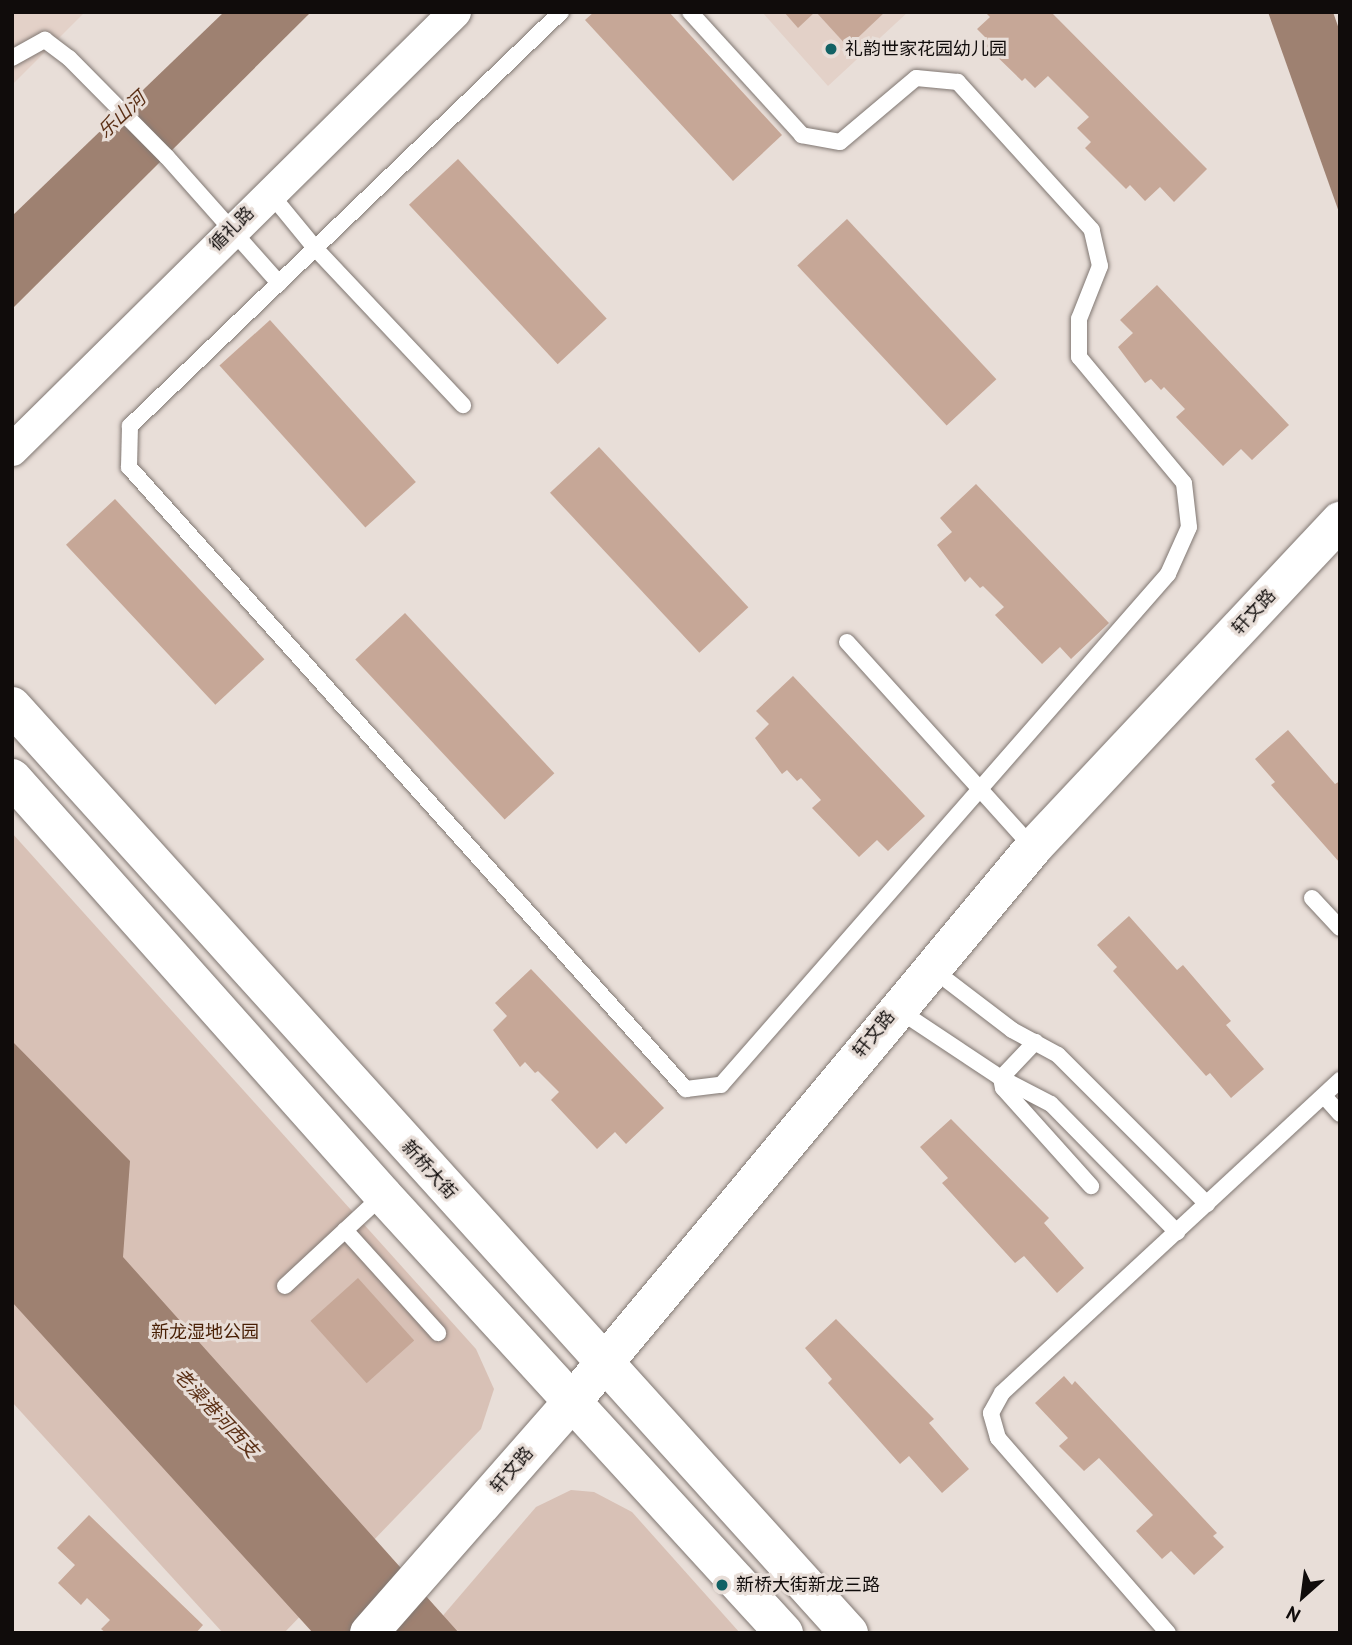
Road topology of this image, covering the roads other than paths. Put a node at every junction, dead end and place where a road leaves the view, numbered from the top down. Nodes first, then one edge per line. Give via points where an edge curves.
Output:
1 (561, 12) edge
2 (690, 12) edge
3 (438, 18) edge
4 (12, 58) edge
5 (269, 192) junction
6 (232, 229) junction
7 (315, 248) junction
8 (279, 283) junction
9 (463, 405) dead end
10 (12, 450) edge
11 (1340, 521) edge
12 (847, 642) dead end
13 (12, 706) edge
14 (12, 778) edge
15 (980, 789) junction
16 (1033, 848) junction
17 (1312, 898) dead end
18 (1340, 928) edge
19 (930, 967) junction
20 (895, 1008) junction
21 (1035, 1042) junction
22 (1001, 1078) junction
23 (1340, 1080) edge
24 (1324, 1096) junction
25 (1340, 1114) edge
26 (1091, 1186) dead end
27 (383, 1195) junction
28 (1207, 1205) junction
29 (345, 1230) junction
30 (1177, 1232) junction
31 (285, 1286) dead end
32 (438, 1333) dead end
33 (603, 1364) junction
34 (571, 1403) junction
35 (369, 1633) edge
36 (785, 1633) edge
37 (849, 1633) edge
38 (1168, 1633) edge

1 - 7 lane
2 - 15 lane via 802,135 840,142 916,78 958,82 1092,230 1100,266 1079,319 1079,357 1184,483 1189,527 1168,574
3 - 5 street, 循礼路
4 - 6 lane via 45,40 69,58
5 - 6 street, 循礼路
5 - 7 lane
6 - 8 lane
6 - 10 street, 循礼路
7 - 8 lane
7 - 9 lane
8 - 15 lane via 130,426 129,467 686,1089 721,1085
11 - 16 street, 轩文路
12 - 15 lane
13 - 33 street, 新桥大街
14 - 27 street
15 - 16 lane
16 - 19 street, 轩文路
17 - 18 lane
19 - 20 street, 轩文路
19 - 21 lane via 1012,1030
20 - 22 lane
20 - 33 street, 轩文路
21 - 22 lane
21 - 28 lane via 1058,1055
22 - 26 lane via 1003,1088
22 - 30 lane via 1051,1104
23 - 24 lane
24 - 25 lane
24 - 28 lane
27 - 29 lane
27 - 34 street
28 - 30 lane
29 - 31 lane
29 - 32 lane
30 - 38 lane via 1002,1393 991,1413 998,1438
33 - 34 street, 轩文路
33 - 37 street, 新桥大街
34 - 35 street, 轩文路
34 - 36 street

